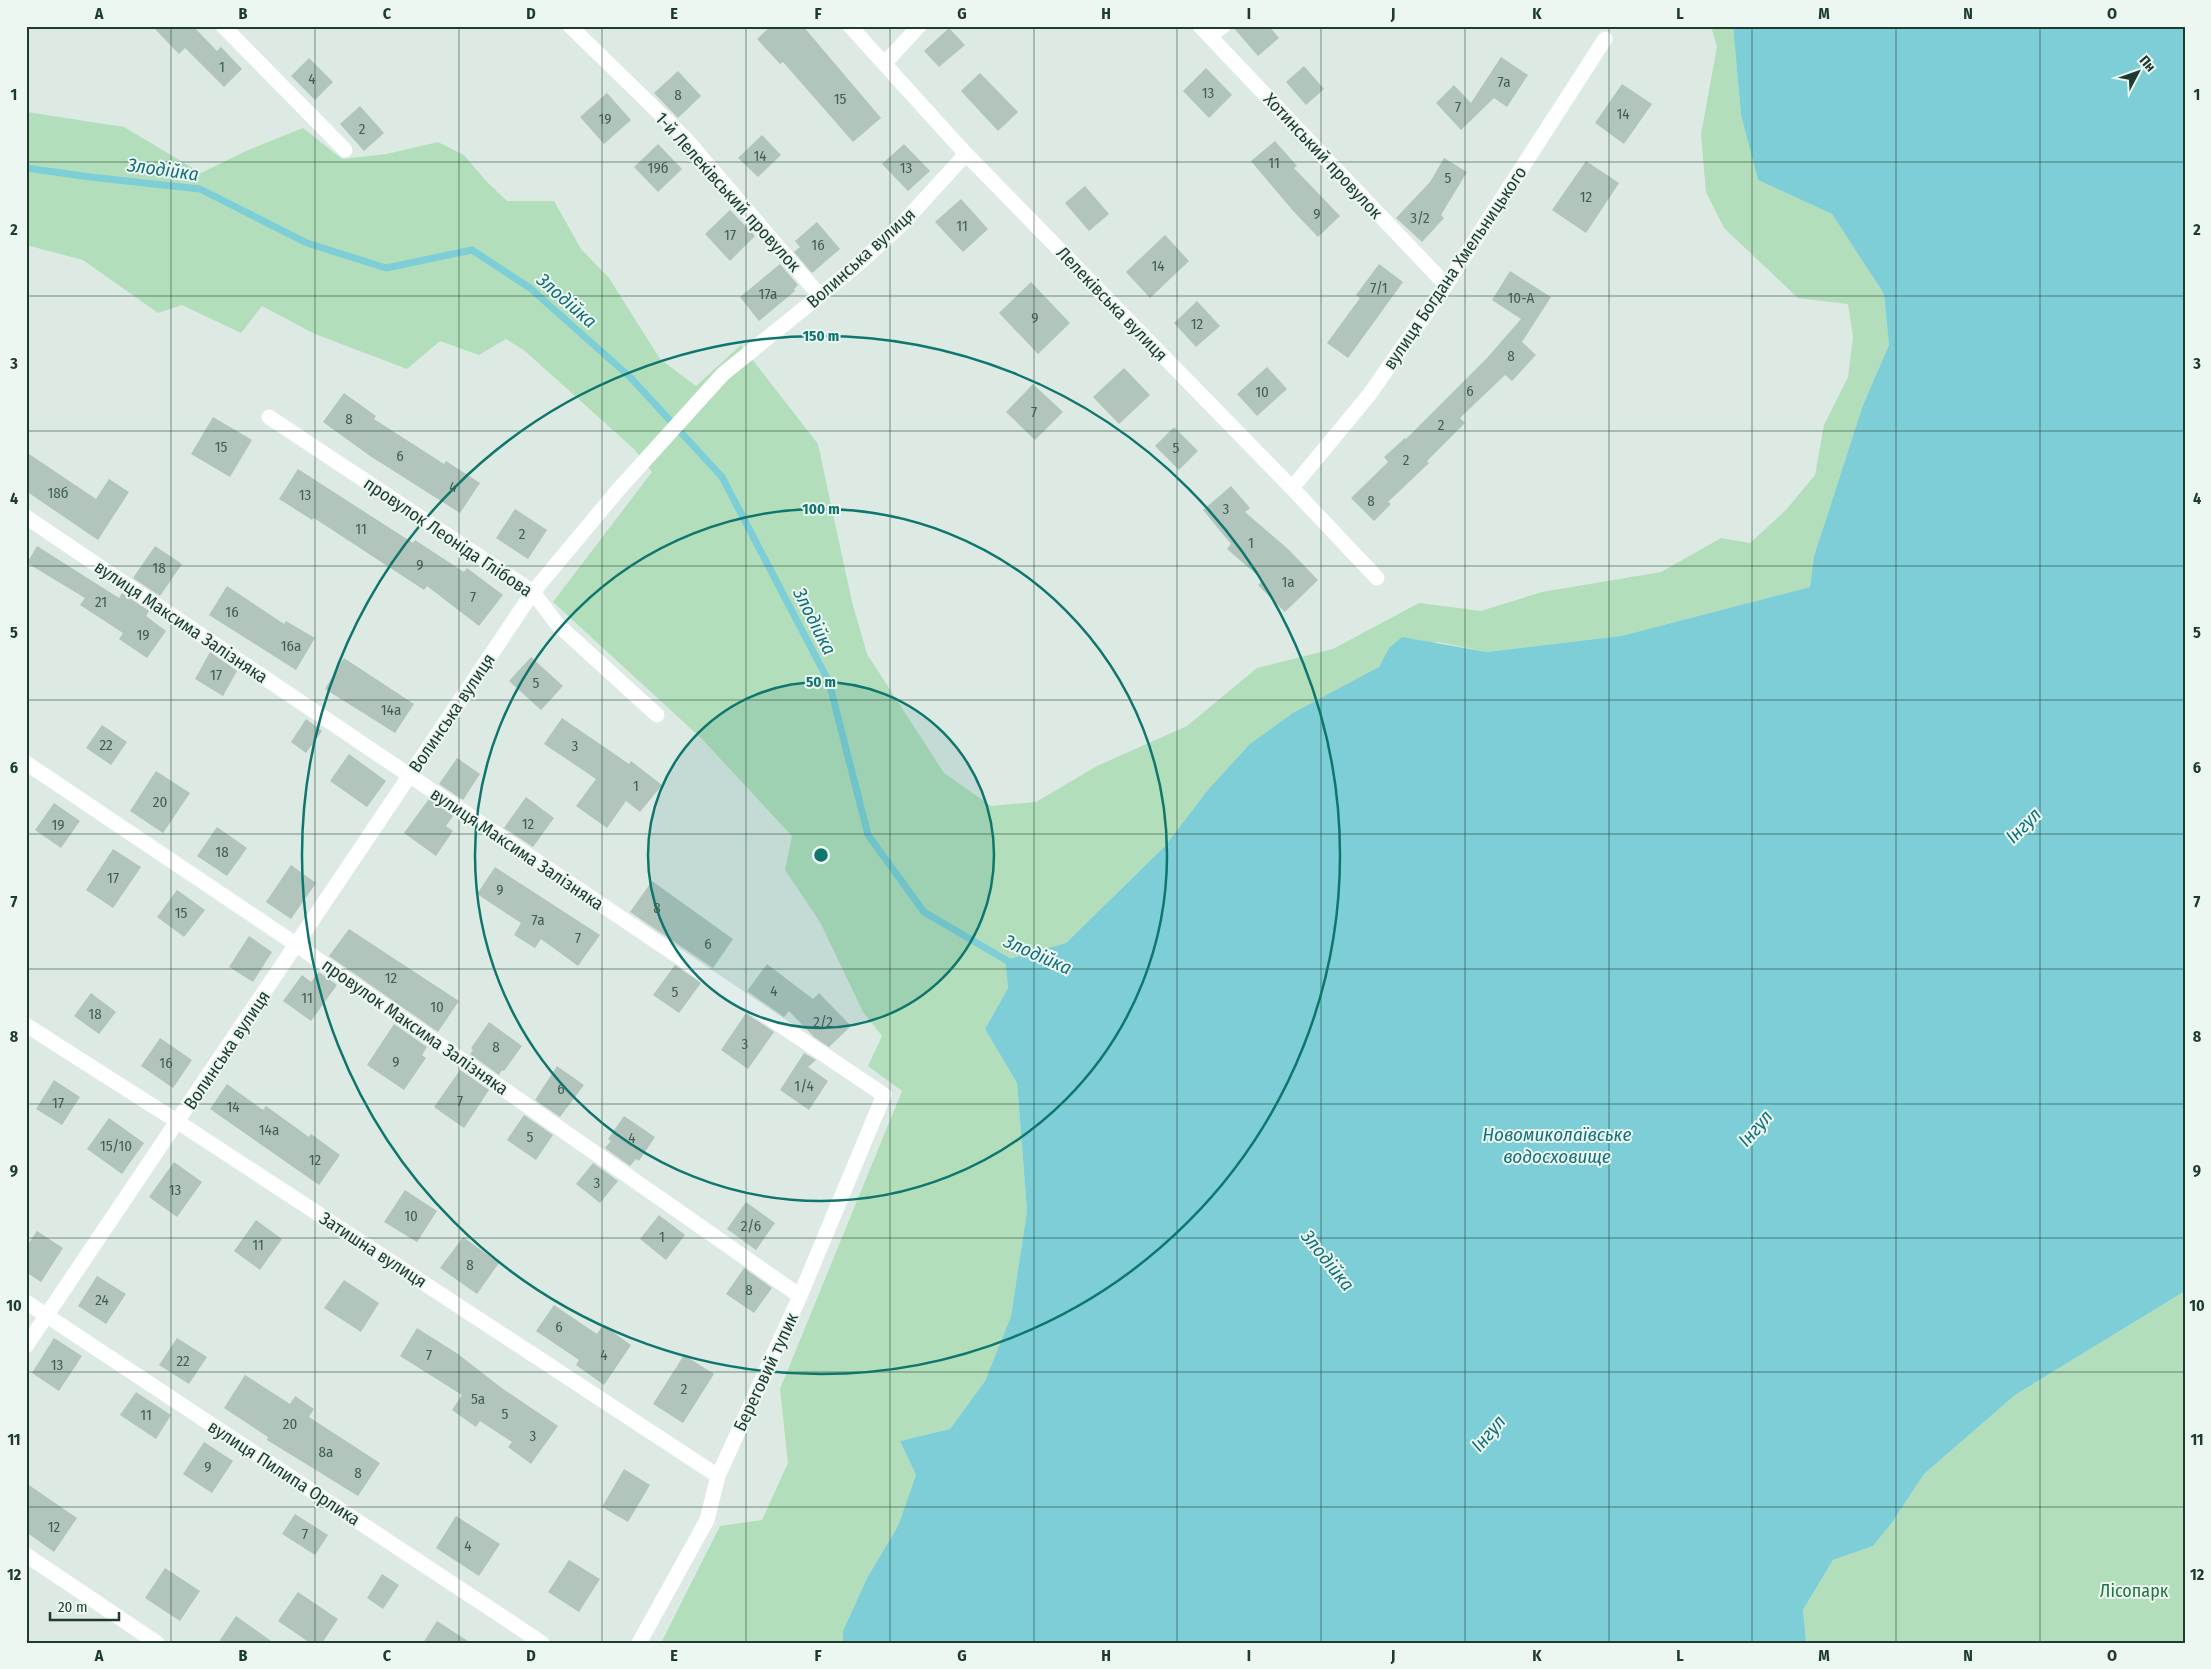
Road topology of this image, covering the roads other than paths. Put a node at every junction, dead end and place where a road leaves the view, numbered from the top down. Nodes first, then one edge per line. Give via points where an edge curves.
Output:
1 (223, 26) edge
2 (570, 26) edge
3 (850, 26) edge
4 (919, 26) edge
5 (1223, 26) edge
6 (1205, 31) edge
7 (1606, 39) dead end
8 (885, 63) junction
9 (345, 150) dead end
10 (966, 154) junction
11 (1446, 285) junction
12 (820, 296) junction
13 (270, 417) dead end
14 (1292, 488) junction
15 (26, 517) edge
16 (1377, 578) dead end
17 (533, 592) junction
18 (657, 715) dead end
19 (26, 763) edge
20 (409, 776) junction
21 (297, 945) junction
22 (26, 1025) edge
23 (884, 1095) joint
24 (178, 1122) junction
25 (800, 1296) junction
26 (26, 1302) edge
27 (47, 1317) junction
28 (26, 1346) edge
29 (718, 1476) junction
30 (26, 1555) edge
31 (157, 1643) edge
32 (542, 1643) edge
33 (639, 1643) edge

1 - 9 street
2 - 12 street, 1-й Лелеківський провулок via 686,139
3 - 8 street, Лелеківська вулиця
4 - 8 street
5 - 6 street
6 - 11 street, Хотинський провулок
7 - 11 street, вулиця Богдана Хмельницького
8 - 10 street, Лелеківська вулиця
10 - 12 street, Волинська вулиця via 901,225
10 - 14 street, Лелеківська вулиця
11 - 14 street, вулиця Богдана Хмельницького via 1369,395
12 - 17 street, Волинська вулиця via 723,374 661,440
13 - 17 street, провулок Леоніда Глібова
14 - 16 street, Лелеківська вулиця
15 - 20 street, вулиця Максима Залізняка
17 - 18 street, провулок Леоніда Глібова via 557,624
17 - 20 street, Волинська вулиця
19 - 21 street, провулок Максима Залізняка
20 - 21 street, Волинська вулиця
20 - 23 street, вулиця Максима Залізняка
21 - 24 street, Волинська вулиця
21 - 25 street, провулок Максима Залізняка
22 - 24 street, Затишна вулиця
23 - 25 street, Береговий тупик
24 - 27 street, Волинська вулиця
24 - 29 street, Затишна вулиця
25 - 29 street, Береговий тупик
26 - 27 street, вулиця Пилипа Орлика
27 - 28 street, Волинська вулиця
27 - 32 street, вулиця Пилипа Орлика
29 - 33 street, Береговий тупик via 707,1520
30 - 31 street

